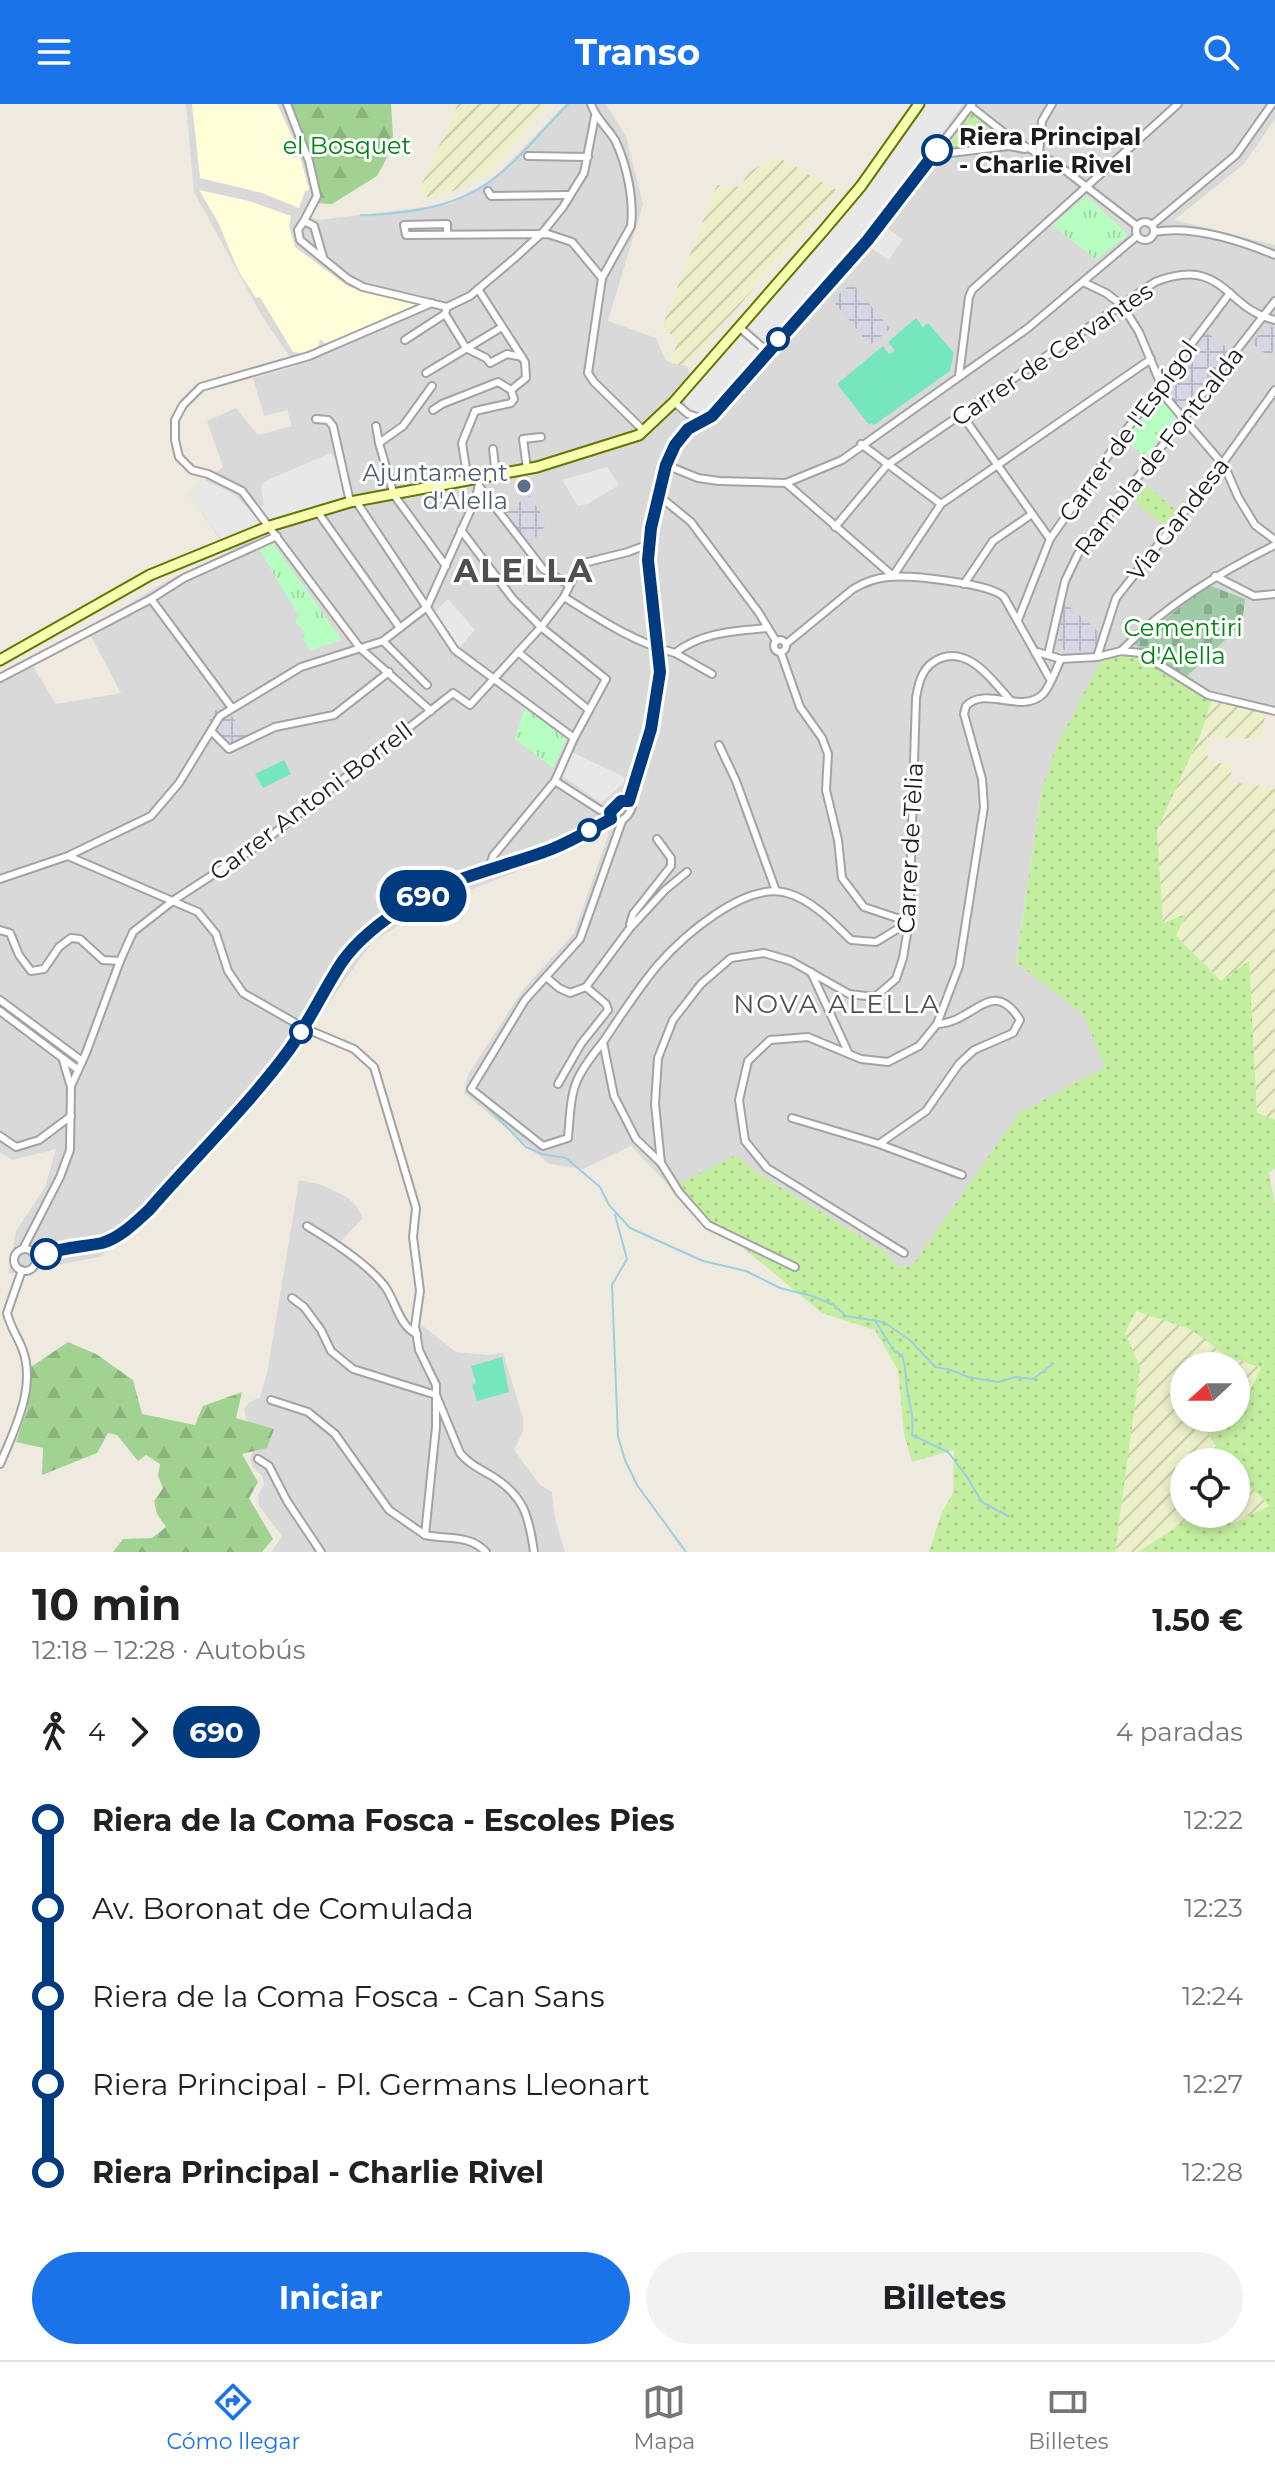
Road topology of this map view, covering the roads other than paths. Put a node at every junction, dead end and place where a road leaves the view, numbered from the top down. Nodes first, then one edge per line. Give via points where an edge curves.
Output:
1 (287, 104) edge
2 (591, 104) edge
3 (919, 104) edge
4 (1052, 104) edge
5 (1178, 104) edge
6 (1272, 104) edge
7 (971, 105) edge
8 (595, 116) junction
9 (1011, 143) junction
10 (1036, 152) junction
11 (933, 155) junction
12 (528, 156) dead end
13 (588, 157) junction
14 (1087, 186) junction
15 (488, 191) dead end
16 (570, 195) junction
17 (304, 221) junction
18 (1137, 226) junction
19 (1153, 229) junction
20 (447, 234) junction
21 (541, 234) junction
22 (1137, 236) junction
23 (1275, 255) edge
24 (323, 257) junction
25 (602, 278) junction
26 (1083, 282) junction
27 (478, 289) junction
28 (1230, 293) junction
29 (1275, 301) edge
30 (432, 303) junction
31 (1122, 305) junction
32 (446, 310) junction
33 (1263, 318) junction
34 (1275, 320) edge
35 (502, 327) junction
36 (739, 327) junction
37 (405, 340) dead end
38 (776, 342) junction
39 (762, 347) junction
40 (466, 348) junction
41 (522, 357) junction
42 (1151, 359) junction
43 (759, 361) junction
44 (426, 373) dead end
45 (959, 376) junction
46 (1160, 384) junction
47 (432, 386) dead end
48 (511, 390) junction
49 (1275, 390) edge
50 (674, 402) junction
51 (433, 410) dead end
52 (688, 414) junction
53 (962, 415) junction
54 (1183, 418) junction
55 (316, 419) dead end
56 (706, 420) junction
57 (376, 426) dead end
58 (688, 429) junction
59 (644, 431) junction
60 (541, 437) dead end
61 (379, 443) junction
62 (861, 444) junction
63 (493, 449) dead end
64 (998, 464) junction
65 (1222, 464) junction
66 (666, 465) junction
67 (887, 465) junction
68 (527, 469) junction
69 (496, 476) junction
70 (468, 481) junction
71 (480, 483) junction
72 (786, 483) junction
73 (394, 495) junction
74 (658, 495) junction
75 (353, 501) junction
76 (941, 504) junction
77 (317, 511) junction
78 (1032, 514) junction
79 (270, 526) junction
80 (835, 527) junction
81 (461, 530) junction
82 (277, 536) junction
83 (1050, 539) junction
84 (1275, 543) edge
85 (649, 544) junction
86 (879, 564) junction
87 (446, 566) junction
88 (893, 576) junction
89 (1215, 576) junction
90 (877, 578) junction
91 (964, 584) junction
92 (569, 585) junction
93 (1275, 594) edge
94 (564, 597) junction
95 (151, 599) junction
96 (427, 607) junction
97 (1018, 620) junction
98 (541, 627) junction
99 (400, 628) junction
100 (768, 628) junction
101 (383, 641) junction
102 (776, 641) junction
103 (786, 644) junction
104 (360, 648) junction
105 (658, 648) junction
106 (1121, 651) junction
107 (518, 652) junction
108 (1037, 652) junction
109 (675, 653) junction
110 (781, 653) junction
111 (1048, 655) junction
112 (1097, 657) junction
113 (1061, 659) junction
114 (0, 660) edge
115 (389, 672) junction
116 (712, 674) dead end
117 (0, 678) edge
118 (494, 679) junction
119 (1050, 679) junction
120 (427, 685) dead end
121 (1011, 701) junction
122 (232, 708) junction
123 (589, 710) junction
124 (431, 711) junction
125 (1275, 711) edge
126 (211, 731) junction
127 (574, 738) junction
128 (719, 745) dead end
129 (555, 781) junction
130 (629, 801) junction
131 (611, 816) junction
132 (622, 821) junction
133 (657, 839) dead end
134 (68, 856) junction
135 (489, 868) junction
136 (687, 872) dead end
137 (0, 879) edge
138 (776, 891) junction
139 (174, 900) junction
140 (909, 922) junction
141 (630, 928) junction
142 (0, 930) edge
143 (120, 961) junction
144 (811, 972) junction
145 (546, 977) junction
146 (586, 987) junction
147 (0, 1000) edge
148 (0, 1011) edge
149 (937, 1024) junction
150 (304, 1028) junction
151 (603, 1042) junction
152 (848, 1052) junction
153 (61, 1057) junction
154 (82, 1061) junction
155 (77, 1069) junction
156 (558, 1084) dead end
157 (71, 1086) junction
158 (71, 1116) junction
159 (792, 1118) dead end
160 (0, 1136) edge
161 (879, 1144) junction
162 (661, 1163) junction
163 (962, 1175) dead end
164 (307, 1226) dead end
165 (23, 1249) junction
166 (904, 1253) dead end
167 (36, 1257) junction
168 (795, 1267) dead end
169 (22, 1270) junction
170 (292, 1298) dead end
171 (7, 1313) junction
172 (0, 1323) edge
173 (417, 1334) junction
174 (436, 1395) junction
175 (271, 1400) dead end
176 (258, 1459) dead end
177 (0, 1464) edge
178 (425, 1535) junction
179 (321, 1552) edge
180 (486, 1552) edge
181 (534, 1552) edge

1 - 17 street via 315,182 317,196
2 - 8 street
3 - 36 main road via 861,186
4 - 10 street via 1042,121
5 - 14 street
6 - 19 street via 1236,155
7 - 9 street
7 - 11 street
8 - 13 street
8 - 25 street via 615,140 622,159 632,218
9 - 10 street
9 - 11 street
10 - 14 street
11 - 38 street via 867,241
12 - 13 street
13 - 16 street
14 - 18 street
14 - 45 street via 972,290
15 - 16 street via 491,196
16 - 21 street
17 - 24 street via 314,226
17 - 24 street via 298,230 300,240
18 - 19 street via 1145,221
18 - 22 street
19 - 22 street via 1146,240
19 - 23 street via 1185,230
20 - 20 street via 406,235 404,225 447,224
20 - 21 street
21 - 25 street via 572,242
21 - 27 street
22 - 26 street
24 - 30 street via 363,287
25 - 59 street via 588,373
26 - 31 street
26 - 45 street
27 - 32 street
27 - 35 street
28 - 31 street, Carrer de Cervantes via 1217,281 1182,275 1155,282
28 - 33 street, Carrer de Cervantes
28 - 46 street, Carrer de l'Espígol
29 - 33 street, Rambla de Fontcalda
30 - 32 street
30 - 79 street via 309,356 201,387 183,405 175,420 179,457 192,470 242,491
31 - 42 street
31 - 53 street, Carrer de Cervantes
32 - 37 street
32 - 40 street
33 - 34 street
33 - 54 street, Rambla de Fontcalda
35 - 40 street
35 - 41 street
36 - 39 street
36 - 50 main road
38 - 39 street
38 - 43 street
39 - 43 street
40 - 41 street via 490,363 507,354
40 - 44 street
41 - 48 street via 526,378
42 - 46 street
42 - 64 street
43 - 56 street
45 - 62 street
46 - 54 street
46 - 83 street, Carrer de l'Espígol
47 - 61 street via 403,426
48 - 51 street via 498,382
48 - 70 street via 511,403 475,411 462,443
49 - 65 street, Via Gandesa
50 - 52 street
50 - 59 main road
52 - 56 street
52 - 58 street
53 - 64 street
53 - 67 street, Carrer de Cervantes
54 - 65 street
54 - 111 street, Rambla de Fontcalda via 1074,560
55 - 75 street via 333,426
56 - 58 street
57 - 61 street
58 - 66 street
59 - 68 main road
60 - 68 street via 523,439
61 - 73 street
62 - 67 street
62 - 72 street via 842,460
63 - 69 street
64 - 76 street
64 - 78 street
65 - 84 street via 1255,525
65 - 112 street, Via Gandesa via 1116,598
66 - 72 street via 698,478
66 - 74 street
67 - 76 street
67 - 80 street, Carrer de Cervantes
68 - 69 main road
69 - 71 main road
70 - 71 main road
70 - 73 main road
71 - 81 street
71 - 92 street via 543,569
72 - 80 street
73 - 75 main road
73 - 87 street
74 - 85 street
74 - 100 street via 691,522
75 - 77 main road
75 - 96 street
76 - 88 street
77 - 79 main road
77 - 99 street
78 - 83 street
78 - 91 street via 993,541
79 - 82 street
79 - 114 main road via 150,575
80 - 86 street
81 - 87 street
81 - 98 street
82 - 95 street via 194,572
82 - 104 street
83 - 97 street, Carrer de l'Espígol
84 - 89 street
85 - 92 street via 580,564
85 - 105 street
86 - 88 street
86 - 90 street
87 - 96 street
88 - 90 street
88 - 91 street
89 - 93 street via 1254,596
89 - 106 street via 1148,623
90 - 103 street via 853,589
91 - 97 street via 998,591
92 - 94 street
94 - 98 street
94 - 105 street
95 - 117 street
95 - 122 street
96 - 99 street
96 - 118 street via 455,650
97 - 108 street
98 - 107 street
98 - 123 street via 606,679
99 - 101 street
100 - 102 street
100 - 109 street via 719,633
101 - 104 street
101 - 120 street
102 - 103 street
102 - 110 street via 773,648
103 - 110 street
104 - 115 street
104 - 122 street via 301,667
105 - 109 street
105 - 130 street via 660,672 651,729
106 - 112 street
106 - 125 street via 1151,657 1208,695
107 - 118 street
107 - 123 street
108 - 111 street
108 - 119 street
109 - 116 street
110 - 140 street via 800,707 828,754 826,790 842,878 864,907
111 - 113 street
112 - 113 street
113 - 119 street
115 - 124 street
115 - 126 street via 334,715 275,727 229,749
118 - 124 street, Carrer Antoni Borrell via 470,705 453,693
118 - 127 street
119 - 121 street via 1039,697
121 - 140 street, Carrer de Tèlia via 979,668 959,656 931,663 919,681
121 - 149 street via 978,698 964,714 984,807 959,966
122 - 126 street
123 - 127 street
124 - 139 street, Carrer Antoni Borrell via 263,842
126 - 134 street via 151,816
127 - 129 street
128 - 138 street
129 - 131 street
129 - 135 street via 493,856
130 - 131 street via 621,801
130 - 132 street via 632,807
131 - 132 street
131 - 135 street via 552,849
132 - 145 street via 580,939
133 - 141 street via 671,866 633,914
134 - 137 street
134 - 139 street
135 - 150 street via 411,902 355,946
136 - 141 street
138 - 140 street via 829,917 851,940 876,942
138 - 151 street via 748,896 704,922 658,965
139 - 143 street, Carrer Antoni Borrell via 133,932
139 - 150 street via 209,922 228,971 243,993
140 - 144 street, Carrer de Tèlia via 896,979 875,997 849,994
141 - 146 street
142 - 143 street via 10,933 31,971 44,969 71,938 80,939 103,960
143 - 154 street, Carrer Antoni Borrell
144 - 152 street
144 - 162 street, Carrer de Tèlia via 764,953 731,958 673,1020 658,1058 655,1104
145 - 146 street via 570,993
145 - 151 street via 525,1000 471,1089 543,1146 568,1138 571,1091
146 - 156 street via 608,1010
147 - 154 street
148 - 153 street
149 - 152 street via 919,1046 888,1062
149 - 161 street via 951,1024 983,1002 998,1000 1012,1007 1020,1020 1013,1033 974,1050 926,1111
150 - 167 street via 258,1088 128,1228 102,1243
150 - 173 street via 354,1049 377,1074 416,1208
151 - 162 street via 614,1096 636,1139
152 - 166 street via 808,1037 770,1040 748,1061 739,1100 745,1141 767,1168
153 - 155 street
153 - 157 street
154 - 155 street, Carrer Antoni Borrell
155 - 157 street, Carrer Antoni Borrell
157 - 158 street
158 - 160 street via 39,1140 16,1147
158 - 165 street via 70,1150
159 - 161 street
161 - 163 street
162 - 168 street, Carrer de Tèlia via 708,1225
164 - 173 street via 385,1286 404,1325
165 - 167 street
165 - 169 street via 14,1257
167 - 169 street via 34,1266
169 - 171 street
170 - 174 street via 321,1330 331,1351 353,1369
171 - 172 street
171 - 177 street via 27,1375 24,1400
173 - 174 street
174 - 178 street
174 - 181 street via 466,1461 509,1487 521,1503
175 - 178 street via 308,1412 335,1434 389,1510
176 - 179 street via 269,1466
178 - 180 street via 469,1539

